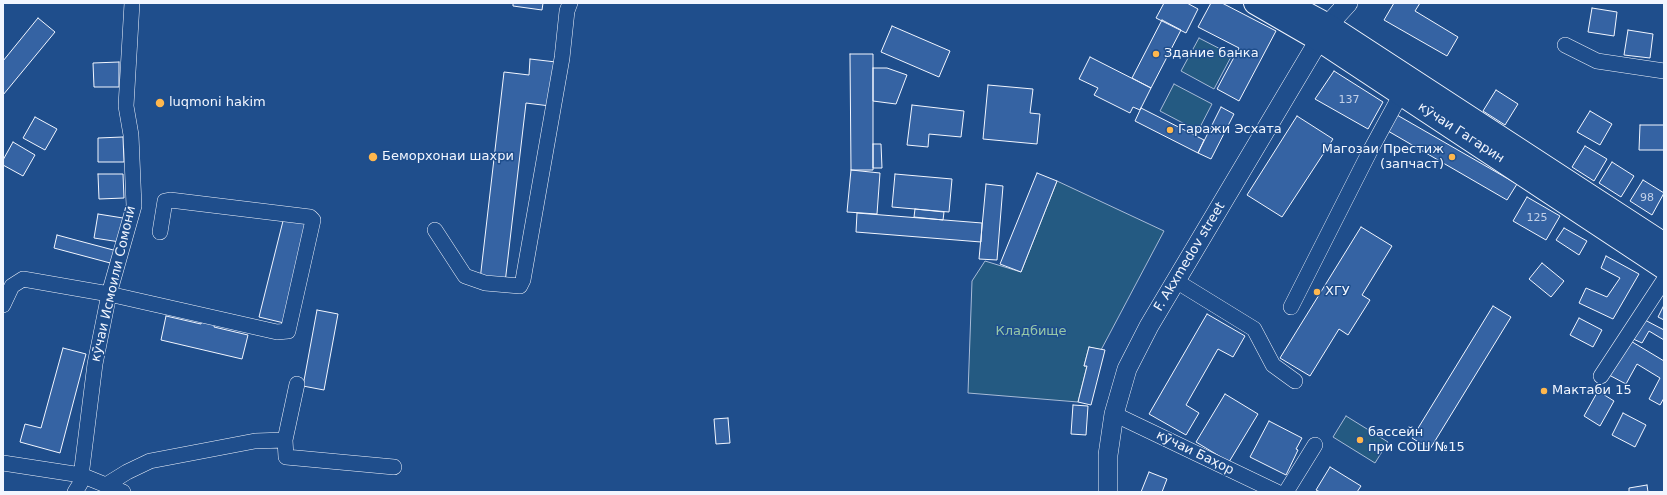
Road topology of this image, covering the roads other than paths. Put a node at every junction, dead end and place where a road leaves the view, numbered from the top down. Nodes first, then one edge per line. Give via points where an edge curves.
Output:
1 (132, 3) edge
2 (570, 3) edge
3 (1255, 3) edge
4 (1287, 3) edge
5 (1348, 3) edge
6 (1324, 33) junction
7 (1565, 45) dead end
8 (1664, 71) edge
9 (1401, 94) junction
10 (435, 230) dead end
11 (160, 232) dead end
12 (1664, 244) edge
13 (1664, 268) edge
14 (1664, 280) edge
15 (1176, 281) junction
16 (109, 294) junction
17 (3, 305) edge
18 (1291, 308) dead end
19 (1601, 376) dead end
20 (1295, 381) dead end
21 (298, 384) dead end
22 (1114, 414) junction
23 (285, 440) junction
24 (1315, 445) dead end
25 (3, 464) edge
26 (394, 467) dead end
27 (81, 475) junction
28 (106, 485) junction
29 (75, 492) edge
30 (123, 492) edge
31 (1108, 492) edge
32 (1277, 492) edge
33 (1286, 492) edge

1 - 16 street, кӯчаи Исмоили Сомонӣ via 126,106 131,135 134,206
2 - 10 street via 520,286 485,283 465,276
3 - 6 highway, кӯчаи Гагарин
4 - 6 highway, кӯчаи Гагарин
5 - 6 main road, F. Akxmedov street
6 - 9 highway, кӯчаи Гагарин
6 - 12 highway, кӯчаи Гагарин
6 - 15 main road, F. Akxmedov street
7 - 8 street via 1597,61
9 - 13 highway, кӯчаи Гагарин
9 - 18 street
11 - 16 street via 165,201 170,200 310,217 312,220 288,331 277,332
14 - 19 street
15 - 20 street via 1254,329 1273,365
15 - 22 main road, F. Akxmedov street via 1148,326 1128,369
16 - 17 street via 23,279 12,286
16 - 27 street, кӯчаи Исмоили Сомонӣ via 95,364
21 - 23 street
22 - 31 main road, F. Akxmedov street via 1108,455
22 - 32 street, кӯчаи Баҳор
23 - 26 street via 286,457
23 - 28 street via 255,441 150,461
24 - 33 street
25 - 27 street
27 - 28 street
27 - 29 street, кӯчаи Исмоили Сомонӣ via 80,484
28 - 30 street

